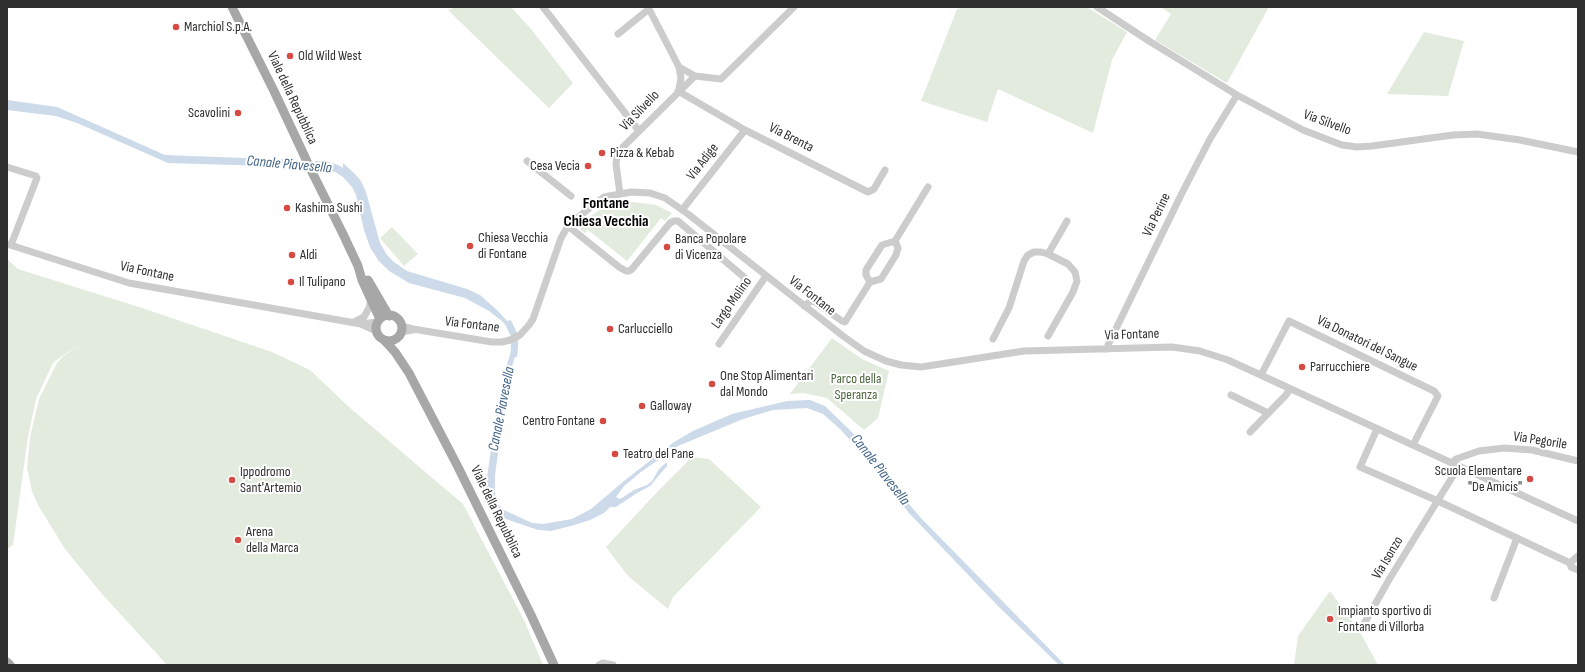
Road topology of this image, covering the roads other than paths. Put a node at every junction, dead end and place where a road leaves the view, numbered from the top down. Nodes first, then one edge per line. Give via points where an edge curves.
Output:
1 (232, 7) edge
2 (543, 7) edge
3 (794, 7) edge
4 (1097, 7) edge
5 (649, 8) edge
6 (618, 34) dead end
7 (679, 67) junction
8 (695, 76) junction
9 (678, 91) junction
10 (1237, 95) junction
11 (745, 130) junction
12 (638, 131) junction
13 (1578, 152) edge
14 (527, 161) dead end
15 (7, 167) edge
16 (885, 170) dead end
17 (928, 187) dead end
18 (620, 194) junction
19 (571, 196) dead end
20 (682, 210) junction
21 (1067, 221) dead end
22 (568, 226) junction
23 (704, 228) junction
24 (697, 237) junction
25 (894, 242) junction
26 (9, 244) edge
27 (1048, 254) junction
28 (358, 266) junction
29 (766, 276) junction
30 (870, 282) junction
31 (733, 297) dead end
32 (371, 298) junction
33 (804, 306) junction
34 (389, 316) junction
35 (845, 322) junction
36 (358, 323) junction
37 (378, 324) junction
38 (399, 332) junction
39 (843, 336) junction
40 (1048, 336) dead end
41 (993, 339) dead end
42 (384, 340) junction
43 (719, 344) dead end
44 (1108, 349) junction
45 (409, 374) junction
46 (1261, 375) junction
47 (1290, 389) junction
48 (1231, 395) dead end
49 (1268, 413) junction
50 (1377, 429) junction
51 (1250, 432) dead end
52 (1413, 445) junction
53 (1578, 461) edge
54 (1455, 465) junction
55 (1438, 501) junction
56 (1578, 521) edge
57 (1517, 538) junction
58 (1578, 556) edge
59 (1570, 563) junction
60 (1578, 570) edge
61 (1494, 598) dead end
62 (1361, 630) dead end
63 (554, 665) edge
64 (599, 665) edge
65 (613, 665) edge

1 - 28 main road, Viale della Repubblica
2 - 12 street
3 - 8 street via 720,79
4 - 10 street, Via Silvello
5 - 6 street
5 - 7 street
7 - 8 street
7 - 9 street via 681,83
8 - 9 street, Via Silvello
9 - 11 street, Via Brenta
9 - 12 street, Via Silvello
10 - 13 street, Via Silvello via 1303,130 1342,145 1372,146 1477,134
10 - 44 street, Via Perine via 1183,191
11 - 16 street, Via Brenta via 868,192 874,189
11 - 20 street, Via Adige
12 - 18 street, Via Silvello via 617,155
14 - 19 street
15 - 26 street via 37,178
17 - 25 street
18 - 20 street, Via Fontane via 650,192 665,198
18 - 22 street, Via Fontane via 604,198
20 - 23 street, Via Fontane
21 - 27 street
22 - 24 street, Largo Molino via 626,271 632,269 674,221 678,221
22 - 38 street, Via Fontane via 561,238 533,319 520,334 510,340 492,342 413,330
23 - 24 street
23 - 29 street, Via Fontane
24 - 31 street, Largo Molino via 745,278
25 - 30 street via 898,248 896,255 881,279
25 - 30 street via 882,245 866,270
26 - 36 street, Via Fontane via 129,284
27 - 40 street via 1068,264 1075,272 1077,281
27 - 41 street via 1034,252 1024,261 1009,308
28 - 32 main road, Viale della Repubblica
28 - 34 main road, Viale della Repubblica
29 - 33 street, Via Fontane
29 - 43 street, Largo Molino
30 - 35 street
32 - 36 street via 369,308
32 - 37 main road, Viale della Repubblica
33 - 35 street via 811,301 815,302
33 - 39 street, Via Fontane
34 - 37 main road
34 - 38 main road, Viale della Repubblica via 396,318
35 - 39 street
36 - 37 street, Via Fontane
37 - 42 main road, Viale della Repubblica via 380,338
38 - 42 main road via 390,341
38 - 45 main road, Viale della Repubblica
39 - 44 street, Via Fontane via 876,357 910,367 1024,351
42 - 45 main road, Viale della Repubblica
44 - 46 street, Via Fontane via 1172,347 1195,350 1213,354
45 - 63 main road, Viale della Repubblica via 458,467
46 - 47 street, Via Fontane
46 - 52 street, Via Donatori del Sangue via 1289,321 1434,391 1438,396
47 - 49 street
47 - 50 street, Via Fontane
48 - 49 street
49 - 51 street
50 - 52 street, Via Fontane
50 - 55 street via 1360,467
52 - 54 street, Via Fontane
53 - 54 street, Via Pegorile via 1532,450 1504,448 1479,451 1456,459
54 - 55 street, Via Isonzo
54 - 56 street, Via Fontane
55 - 57 street
55 - 62 street, Via Isonzo
57 - 59 street
57 - 61 street
58 - 59 street
59 - 60 street via 1571,567
64 - 65 street

